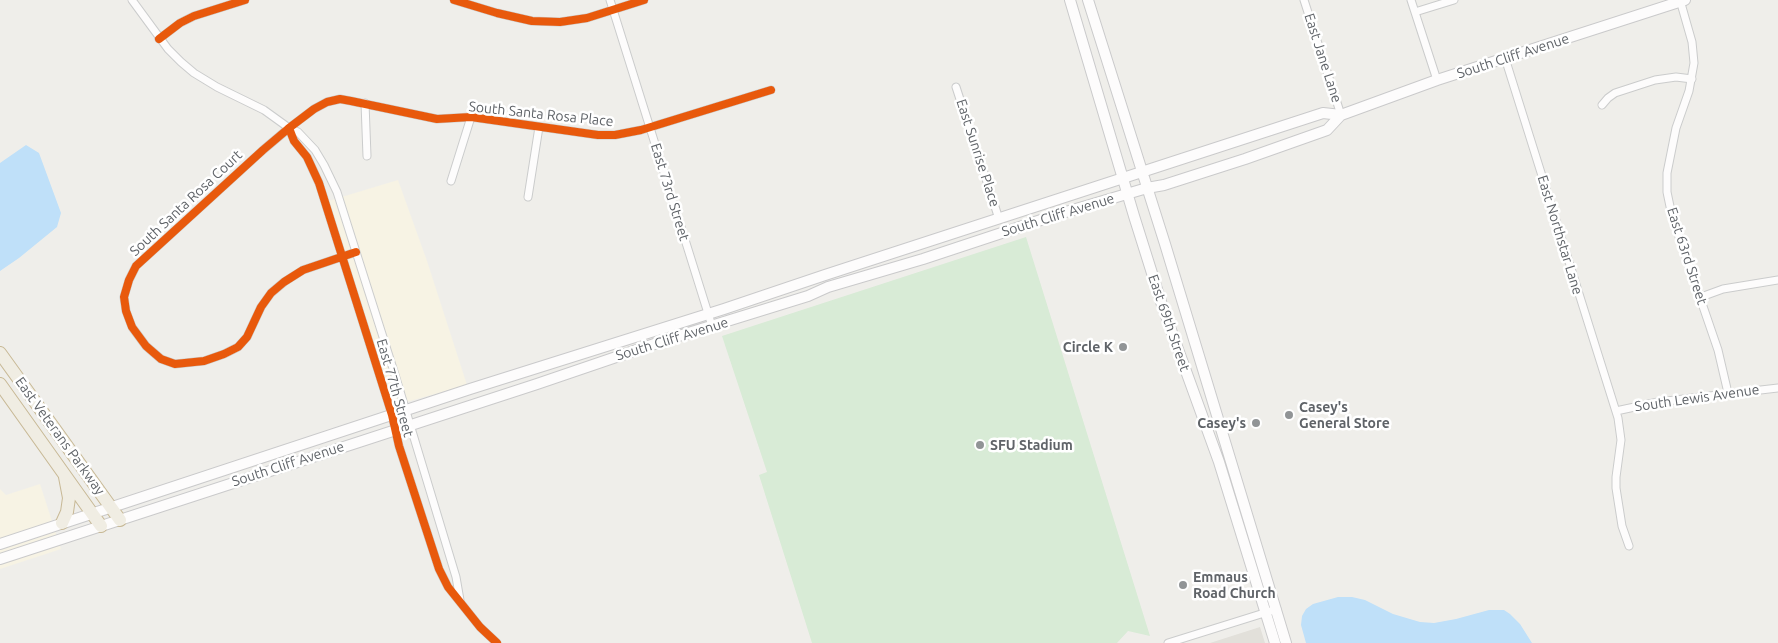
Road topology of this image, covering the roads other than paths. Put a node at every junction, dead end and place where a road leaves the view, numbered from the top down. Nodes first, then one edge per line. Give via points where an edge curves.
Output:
1 (132, 0) edge
2 (244, 0) edge
3 (454, 0) edge
4 (610, 0) edge
5 (644, 0) edge
6 (1070, 0) edge
7 (1088, 0) edge
8 (1304, 0) edge
9 (1411, 0) edge
10 (1454, 0) edge
11 (1682, 0) edge
12 (613, 10) junction
13 (1415, 12) junction
14 (160, 38) junction
15 (1505, 58) junction
16 (1692, 79) junction
17 (1438, 80) junction
18 (956, 86) dead end
19 (770, 90) dead end
20 (366, 103) junction
21 (1602, 105) dead end
22 (1341, 115) junction
23 (471, 117) junction
24 (539, 127) junction
25 (650, 127) junction
26 (289, 128) junction
27 (366, 156) dead end
28 (1142, 172) junction
29 (1123, 178) junction
30 (451, 181) dead end
31 (1147, 188) junction
32 (1128, 194) junction
33 (528, 197) dead end
34 (999, 219) junction
35 (356, 252) junction
36 (342, 256) junction
37 (1778, 280) edge
38 (1700, 297) junction
39 (708, 314) junction
40 (712, 326) junction
41 (0, 353) edge
42 (0, 384) edge
43 (1778, 388) edge
44 (1728, 394) junction
45 (406, 411) junction
46 (1616, 411) junction
47 (392, 415) junction
48 (410, 425) junction
49 (396, 430) junction
50 (65, 475) junction
51 (111, 507) junction
52 (92, 513) junction
53 (120, 520) junction
54 (62, 523) junction
55 (101, 526) junction
56 (0, 544) edge
57 (1628, 546) dead end
58 (0, 559) edge
59 (460, 600) junction
60 (1277, 608) junction
61 (1266, 612) junction
62 (497, 643) edge
63 (1168, 643) edge
64 (1275, 643) edge
65 (1286, 643) edge

1 - 14 street, East 77th Street
2 - 14 street via 194,16
3 - 12 street via 532,21 560,22
4 - 12 street, East 73rd Street
5 - 12 street
6 - 29 main road, East 69th Street
7 - 28 main road, East 69th Street
8 - 22 street, East Jane Lane
9 - 13 street
10 - 13 street
11 - 15 main road, South Cliff Avenue
11 - 16 street, East 63rd Street via 1692,42
12 - 25 street, East 73rd Street
13 - 17 street
14 - 26 street, East 77th Street via 168,50 194,73 264,110
15 - 17 main road, South Cliff Avenue
15 - 46 street, East Northstar Lane
16 - 21 street via 1655,80 1615,93
16 - 38 street, East 63rd Street via 1676,128 1667,173 1667,192
17 - 22 main road, South Cliff Avenue
18 - 34 street, East Sunrise Place
19 - 25 street, South Santa Rosa Place
20 - 23 street, South Santa Rosa Place via 437,119
20 - 26 street, South Santa Rosa Place via 340,99 327,102
20 - 27 street
22 - 28 main road, South Cliff Avenue via 1323,113
22 - 31 main road, South Cliff Avenue via 1319,133
23 - 24 street, South Santa Rosa Place
23 - 30 street
24 - 25 street, South Santa Rosa Place via 598,135
24 - 33 street
25 - 39 street, East 73rd Street
26 - 35 street, East 77th Street via 305,137 324,165 337,192
26 - 36 street, East 77th Street via 319,182
26 - 36 street, South Santa Rosa Court via 136,266 124,297 132,327 146,346 168,362 186,364 218,356 238,347 261,307 284,282 303,270
28 - 29 main road, South Cliff Avenue
28 - 31 main road, East 69th Street
29 - 32 main road, East 69th Street
29 - 34 main road, South Cliff Avenue
31 - 32 main road, South Cliff Avenue
31 - 60 main road, East 69th Street
32 - 40 main road, South Cliff Avenue
32 - 61 main road, East 69th Street
34 - 39 main road, South Cliff Avenue
35 - 36 street, South Santa Rosa Court
35 - 45 street, East 77th Street
36 - 47 street, East 77th Street
37 - 38 street
38 - 44 street, East 63rd Street via 1718,350
39 - 40 street, East 73rd Street
39 - 45 main road, South Cliff Avenue
40 - 48 main road, South Cliff Avenue
41 - 51 highway, East Veterans Parkway
42 - 50 highway, East Veterans Parkway
43 - 44 street, South Lewis Avenue
44 - 46 street, South Lewis Avenue via 1658,402
45 - 47 main road, South Cliff Avenue
45 - 48 street, East 77th Street
46 - 57 street, East Northstar Lane via 1621,440 1616,488
47 - 49 street, East 77th Street
47 - 51 main road, South Cliff Avenue
48 - 49 main road, South Cliff Avenue
48 - 59 street, East 77th Street
49 - 53 main road, South Cliff Avenue
49 - 59 street, East 77th Street via 439,569 448,587
50 - 52 highway, East Veterans Parkway
50 - 54 highway via 69,498
51 - 52 main road, South Cliff Avenue
51 - 53 highway, East Veterans Parkway
52 - 54 main road, South Cliff Avenue
52 - 55 highway, East Veterans Parkway
53 - 55 main road, South Cliff Avenue
54 - 56 main road, South Cliff Avenue
55 - 58 main road, South Cliff Avenue
59 - 62 street, East 77th Street
60 - 61 street
60 - 65 main road, East 69th Street
61 - 63 street
61 - 64 main road, East 69th Street

